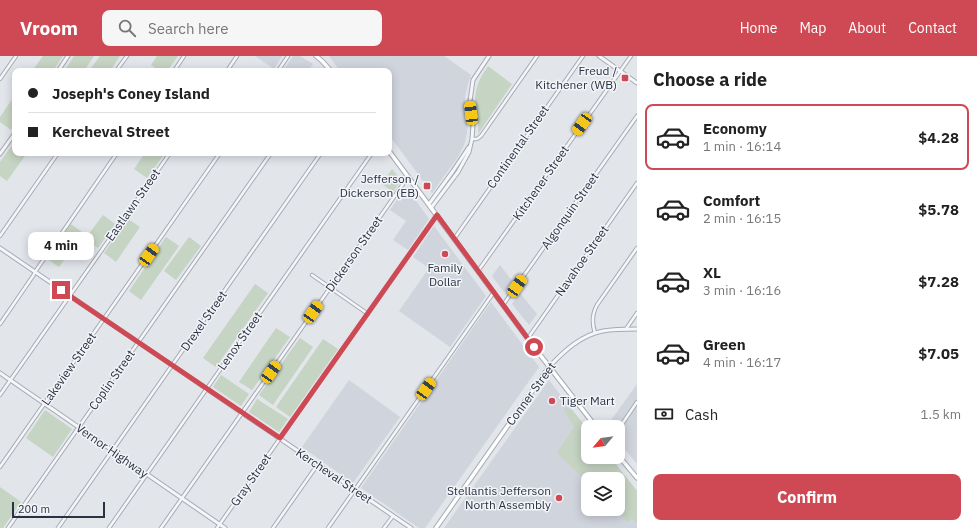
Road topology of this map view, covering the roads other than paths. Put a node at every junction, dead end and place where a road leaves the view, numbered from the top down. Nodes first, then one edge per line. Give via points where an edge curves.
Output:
1 (16, 56) edge
2 (68, 56) edge
3 (127, 56) edge
4 (184, 56) edge
5 (237, 56) edge
6 (288, 56) edge
7 (316, 56) edge
8 (489, 56) edge
9 (537, 56) edge
10 (582, 56) edge
11 (599, 56) edge
12 (630, 56) edge
13 (60, 68) edge
14 (118, 68) edge
15 (176, 68) edge
16 (229, 68) edge
17 (280, 68) edge
18 (328, 68) edge
19 (620, 71) junction
20 (0, 80) edge
21 (637, 83) edge
22 (637, 116) edge
23 (12, 137) edge
24 (472, 139) junction
25 (470, 145) junction
26 (0, 154) edge
27 (392, 155) edge
28 (56, 156) edge
29 (115, 156) edge
30 (168, 156) edge
31 (218, 156) edge
32 (269, 156) edge
33 (319, 156) edge
34 (370, 156) edge
35 (408, 177) junction
36 (637, 183) edge
37 (428, 204) junction
38 (431, 208) junction
39 (437, 215) junction
40 (0, 236) edge
41 (454, 239) junction
42 (0, 248) edge
43 (637, 248) edge
44 (35, 272) junction
45 (478, 272) junction
46 (312, 275) dead end
47 (330, 288) junction
48 (494, 292) junction
49 (70, 296) junction
50 (503, 305) junction
51 (637, 313) edge
52 (368, 314) junction
53 (104, 319) junction
54 (0, 324) edge
55 (626, 329) junction
56 (637, 329) edge
57 (595, 333) junction
58 (528, 338) junction
59 (138, 342) junction
60 (172, 366) junction
61 (549, 367) junction
62 (0, 373) edge
63 (10, 380) junction
64 (207, 389) junction
65 (0, 395) edge
66 (637, 402) edge
67 (45, 404) junction
68 (242, 413) junction
69 (591, 420) edge
70 (625, 420) edge
71 (79, 427) junction
72 (280, 438) junction
73 (113, 451) junction
74 (625, 463) edge
75 (318, 464) junction
76 (0, 467) edge
77 (146, 474) junction
78 (637, 478) edge
79 (355, 490) junction
80 (182, 499) junction
81 (393, 516) junction
82 (220, 524) junction
83 (8, 528) edge
84 (58, 528) edge
85 (109, 528) edge
86 (161, 528) edge
87 (217, 528) edge
88 (225, 528) edge
89 (273, 528) edge
90 (328, 528) edge
91 (384, 528) edge
92 (411, 528) edge
93 (436, 528) edge

1 - 20 street
2 - 13 street
3 - 14 street
4 - 15 street
5 - 16 street
6 - 17 street
7 - 18 main road
8 - 24 street via 474,80 470,101
9 - 24 street via 481,136
10 - 41 street, Continental Street
11 - 19 street
12 - 19 street, Kitchener Street
19 - 21 street
19 - 45 street, Kitchener Street
22 - 50 street, Algonquin Street
23 - 26 street
24 - 25 street
25 - 37 street
25 - 38 street via 458,172
27 - 35 main road
28 - 40 street
29 - 44 street
30 - 49 street, Eastlawn Street
31 - 53 street, Lakeview Street
32 - 59 street, Coplin Street
33 - 60 street, Drexel Street
34 - 64 street, Lenox Street
35 - 37 main road
35 - 47 street, Dickerson Street
36 - 58 street, Navahoe Street
37 - 38 main road
38 - 39 main road
39 - 41 main road
39 - 52 street, Gray Street
41 - 45 main road
42 - 44 street, Kercheval Street
43 - 57 street via 597,305 593,317
44 - 49 street, Kercheval Street
44 - 54 street
45 - 48 main road
46 - 47 street
47 - 52 street
47 - 68 street, Dickerson Street
48 - 50 main road
48 - 79 street
49 - 53 street, Kercheval Street
49 - 63 street, Eastlawn Street
50 - 58 main road
51 - 55 street
52 - 72 street, Gray Street
53 - 59 street, Kercheval Street
53 - 67 street, Lakeview Street
55 - 56 street, Conner Street
55 - 57 street, Conner Street
57 - 61 street, Conner Street via 568,348
58 - 61 main road
59 - 60 street, Kercheval Street
59 - 71 street, Coplin Street
60 - 64 street, Kercheval Street
60 - 73 street, Drexel Street
61 - 69 main road
61 - 93 main road, Conner Street
62 - 63 street, Vernor Highway
63 - 65 street, Eastlawn Street
63 - 67 street, Vernor Highway
64 - 68 street, Kercheval Street
64 - 77 street, Lenox Street
66 - 70 street
67 - 71 street, Vernor Highway
67 - 76 street, Lakeview Street
68 - 72 street, Kercheval Street
68 - 80 street, Dickerson Street
71 - 73 street, Vernor Highway
71 - 83 street, Coplin Street
72 - 75 street, Kercheval Street
72 - 82 street, Gray Street
73 - 77 street, Vernor Highway
73 - 84 street, Drexel Street
74 - 78 main road
75 - 79 street, Kercheval Street
75 - 89 street
77 - 80 street, Vernor Highway
77 - 85 street, Lenox Street
79 - 81 street, Kercheval Street
79 - 90 street
80 - 82 street, Vernor Highway
80 - 86 street, Dickerson Street
81 - 91 street
81 - 92 street, Kercheval Street
82 - 87 street, Gray Street
82 - 88 street, Vernor Highway

